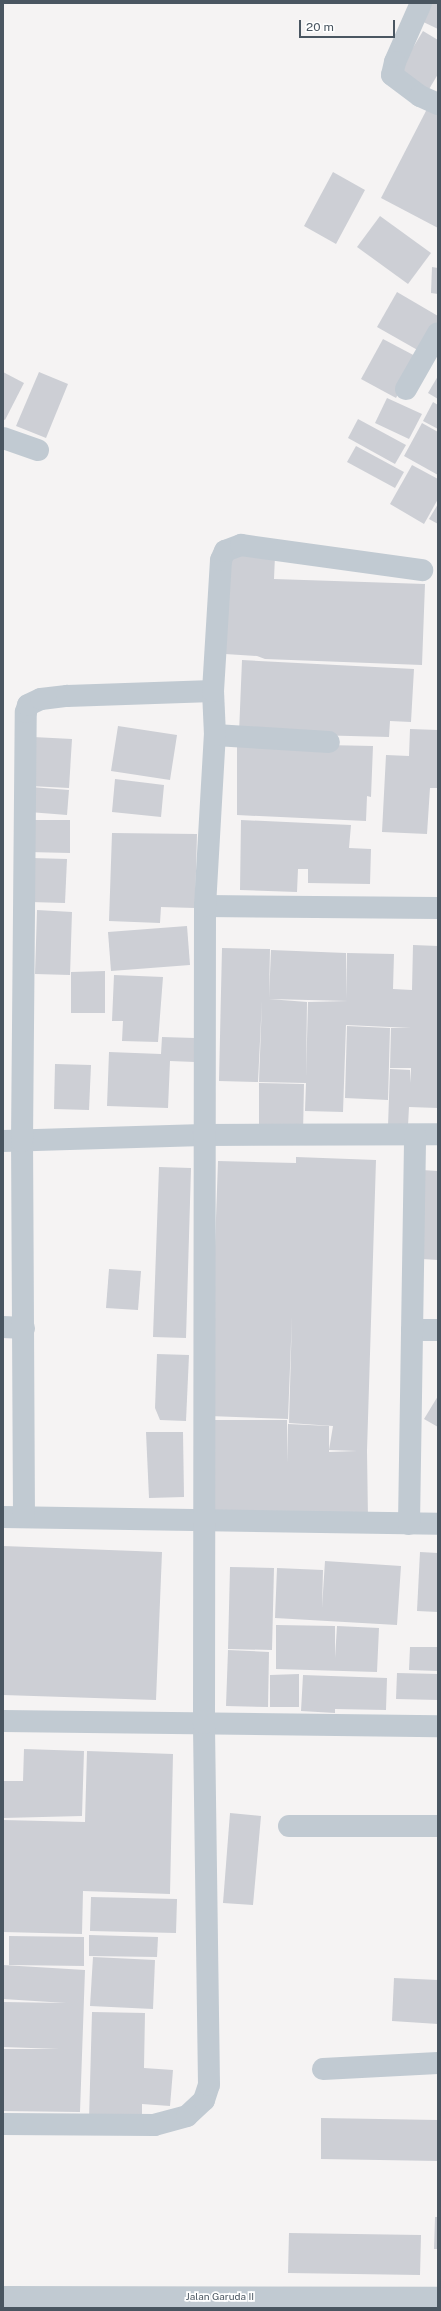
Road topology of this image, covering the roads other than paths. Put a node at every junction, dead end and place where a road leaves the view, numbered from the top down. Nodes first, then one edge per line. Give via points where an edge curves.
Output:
1 (421, 3) edge
2 (438, 104) edge
3 (438, 333) edge
4 (406, 389) dead end
5 (3, 438) edge
6 (38, 450) dead end
7 (422, 570) dead end
8 (213, 691) junction
9 (215, 735) junction
10 (329, 742) dead end
11 (205, 906) junction
12 (438, 908) edge
13 (203, 1134) junction
14 (415, 1134) junction
15 (438, 1134) edge
16 (13, 1141) edge
17 (3, 1327) edge
18 (24, 1328) junction
19 (412, 1330) junction
20 (438, 1330) edge
21 (14, 1517) edge
22 (204, 1522) junction
23 (409, 1524) junction
24 (438, 1524) edge
25 (3, 1721) edge
26 (204, 1723) junction
27 (438, 1726) edge
28 (289, 1826) dead end
29 (438, 1826) edge
30 (438, 2063) edge
31 (323, 2069) dead end
32 (3, 2124) edge
33 (3, 2297) edge
34 (438, 2298) edge

1 - 2 street via 395,62 392,75 420,96
3 - 4 street
5 - 6 street
7 - 8 street via 241,545 231,547 225,551 221,560
8 - 9 street
8 - 16 street via 67,696 41,699 28,705 25,720
9 - 10 street
9 - 11 street
11 - 12 street
11 - 13 street
13 - 14 street
13 - 16 street
13 - 22 street
14 - 15 street
14 - 19 street
16 - 18 street
17 - 18 street
18 - 21 street
19 - 20 street
19 - 23 street
21 - 22 street
22 - 23 street
22 - 26 street
23 - 24 street
25 - 26 street
26 - 27 street
26 - 32 street via 210,2073 204,2100 187,2116 154,2125
28 - 29 street
30 - 31 street
33 - 34 street, Jalan Garuda II

